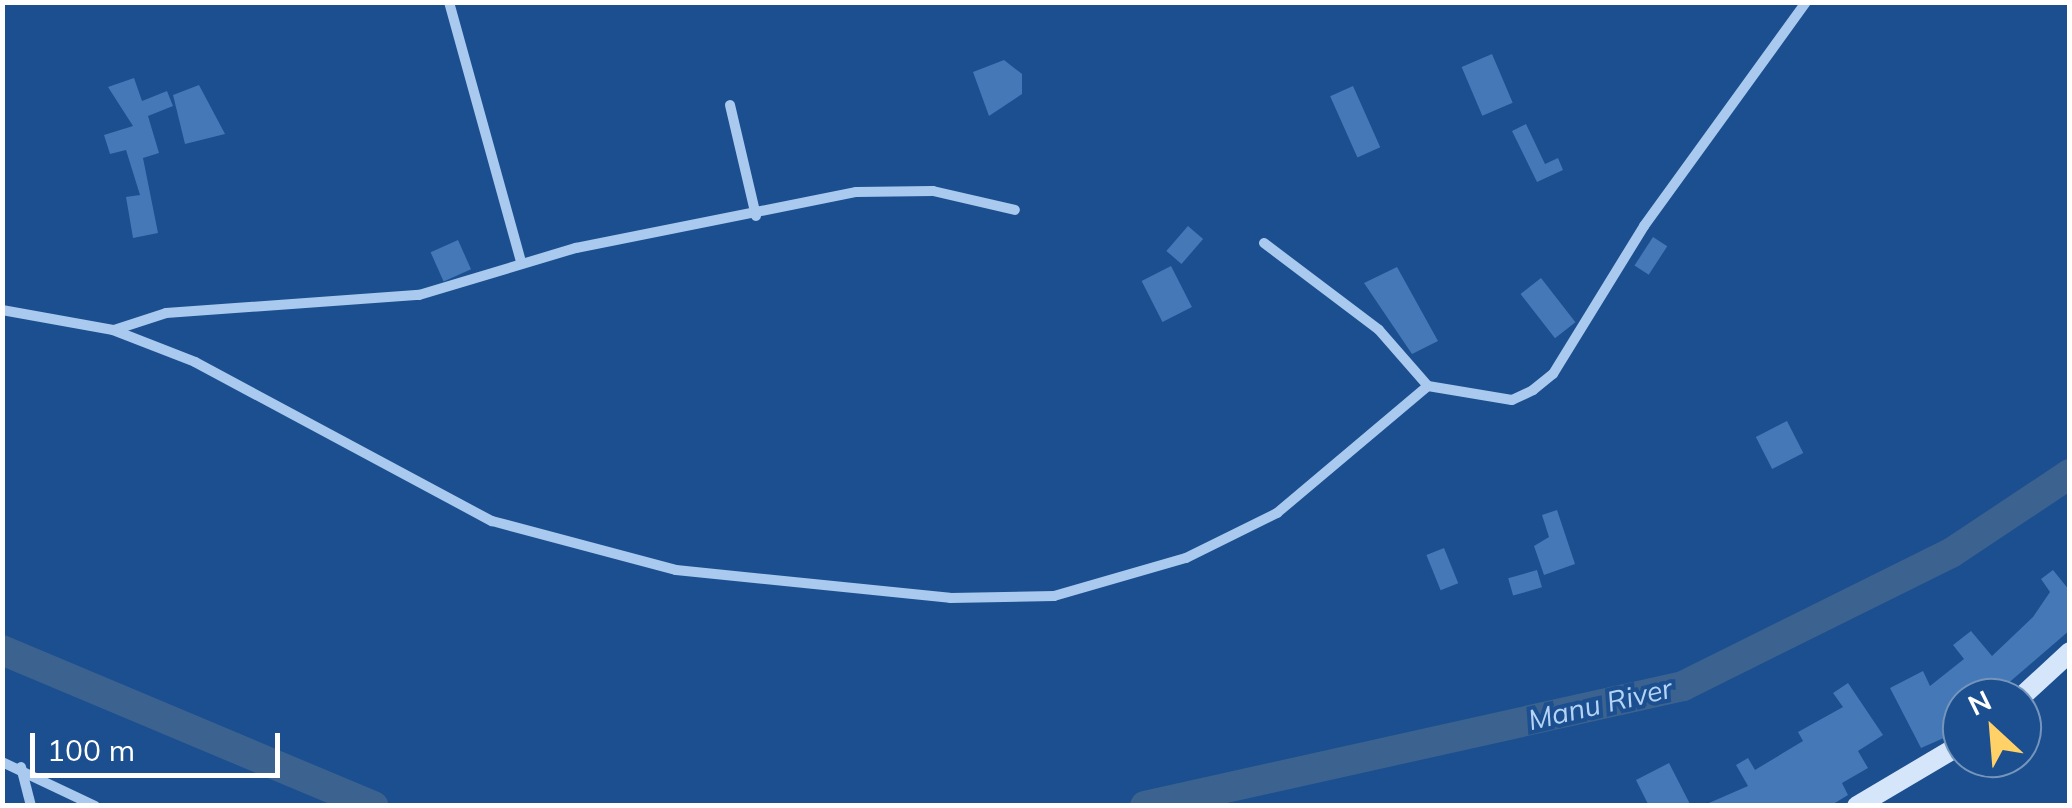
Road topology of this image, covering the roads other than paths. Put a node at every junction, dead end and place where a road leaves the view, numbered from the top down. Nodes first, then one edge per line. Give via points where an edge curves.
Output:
1 (449, 2) edge
2 (1806, 2) edge
3 (730, 105) dead end
4 (1015, 210) dead end
5 (756, 216) junction
6 (1264, 243) dead end
7 (521, 262) junction
8 (2, 310) edge
9 (113, 330) junction
10 (1428, 386) junction
11 (2070, 652) edge
12 (2042, 678) edge
13 (1942, 756) edge
14 (2, 762) edge
15 (21, 767) junction
16 (32, 806) edge
17 (95, 806) edge
18 (1857, 806) edge

1 - 7 street
2 - 10 street via 1644,226 1553,374 1512,400
3 - 5 street
4 - 5 street via 933,191 856,192
5 - 7 street
6 - 10 street via 1379,330
7 - 9 street via 356,307 166,313
8 - 9 street
9 - 10 street via 195,362 492,521 676,570 950,598 1054,596 1186,558 1278,513
11 - 12 main road
13 - 18 main road
14 - 15 street
15 - 16 street
15 - 17 street

